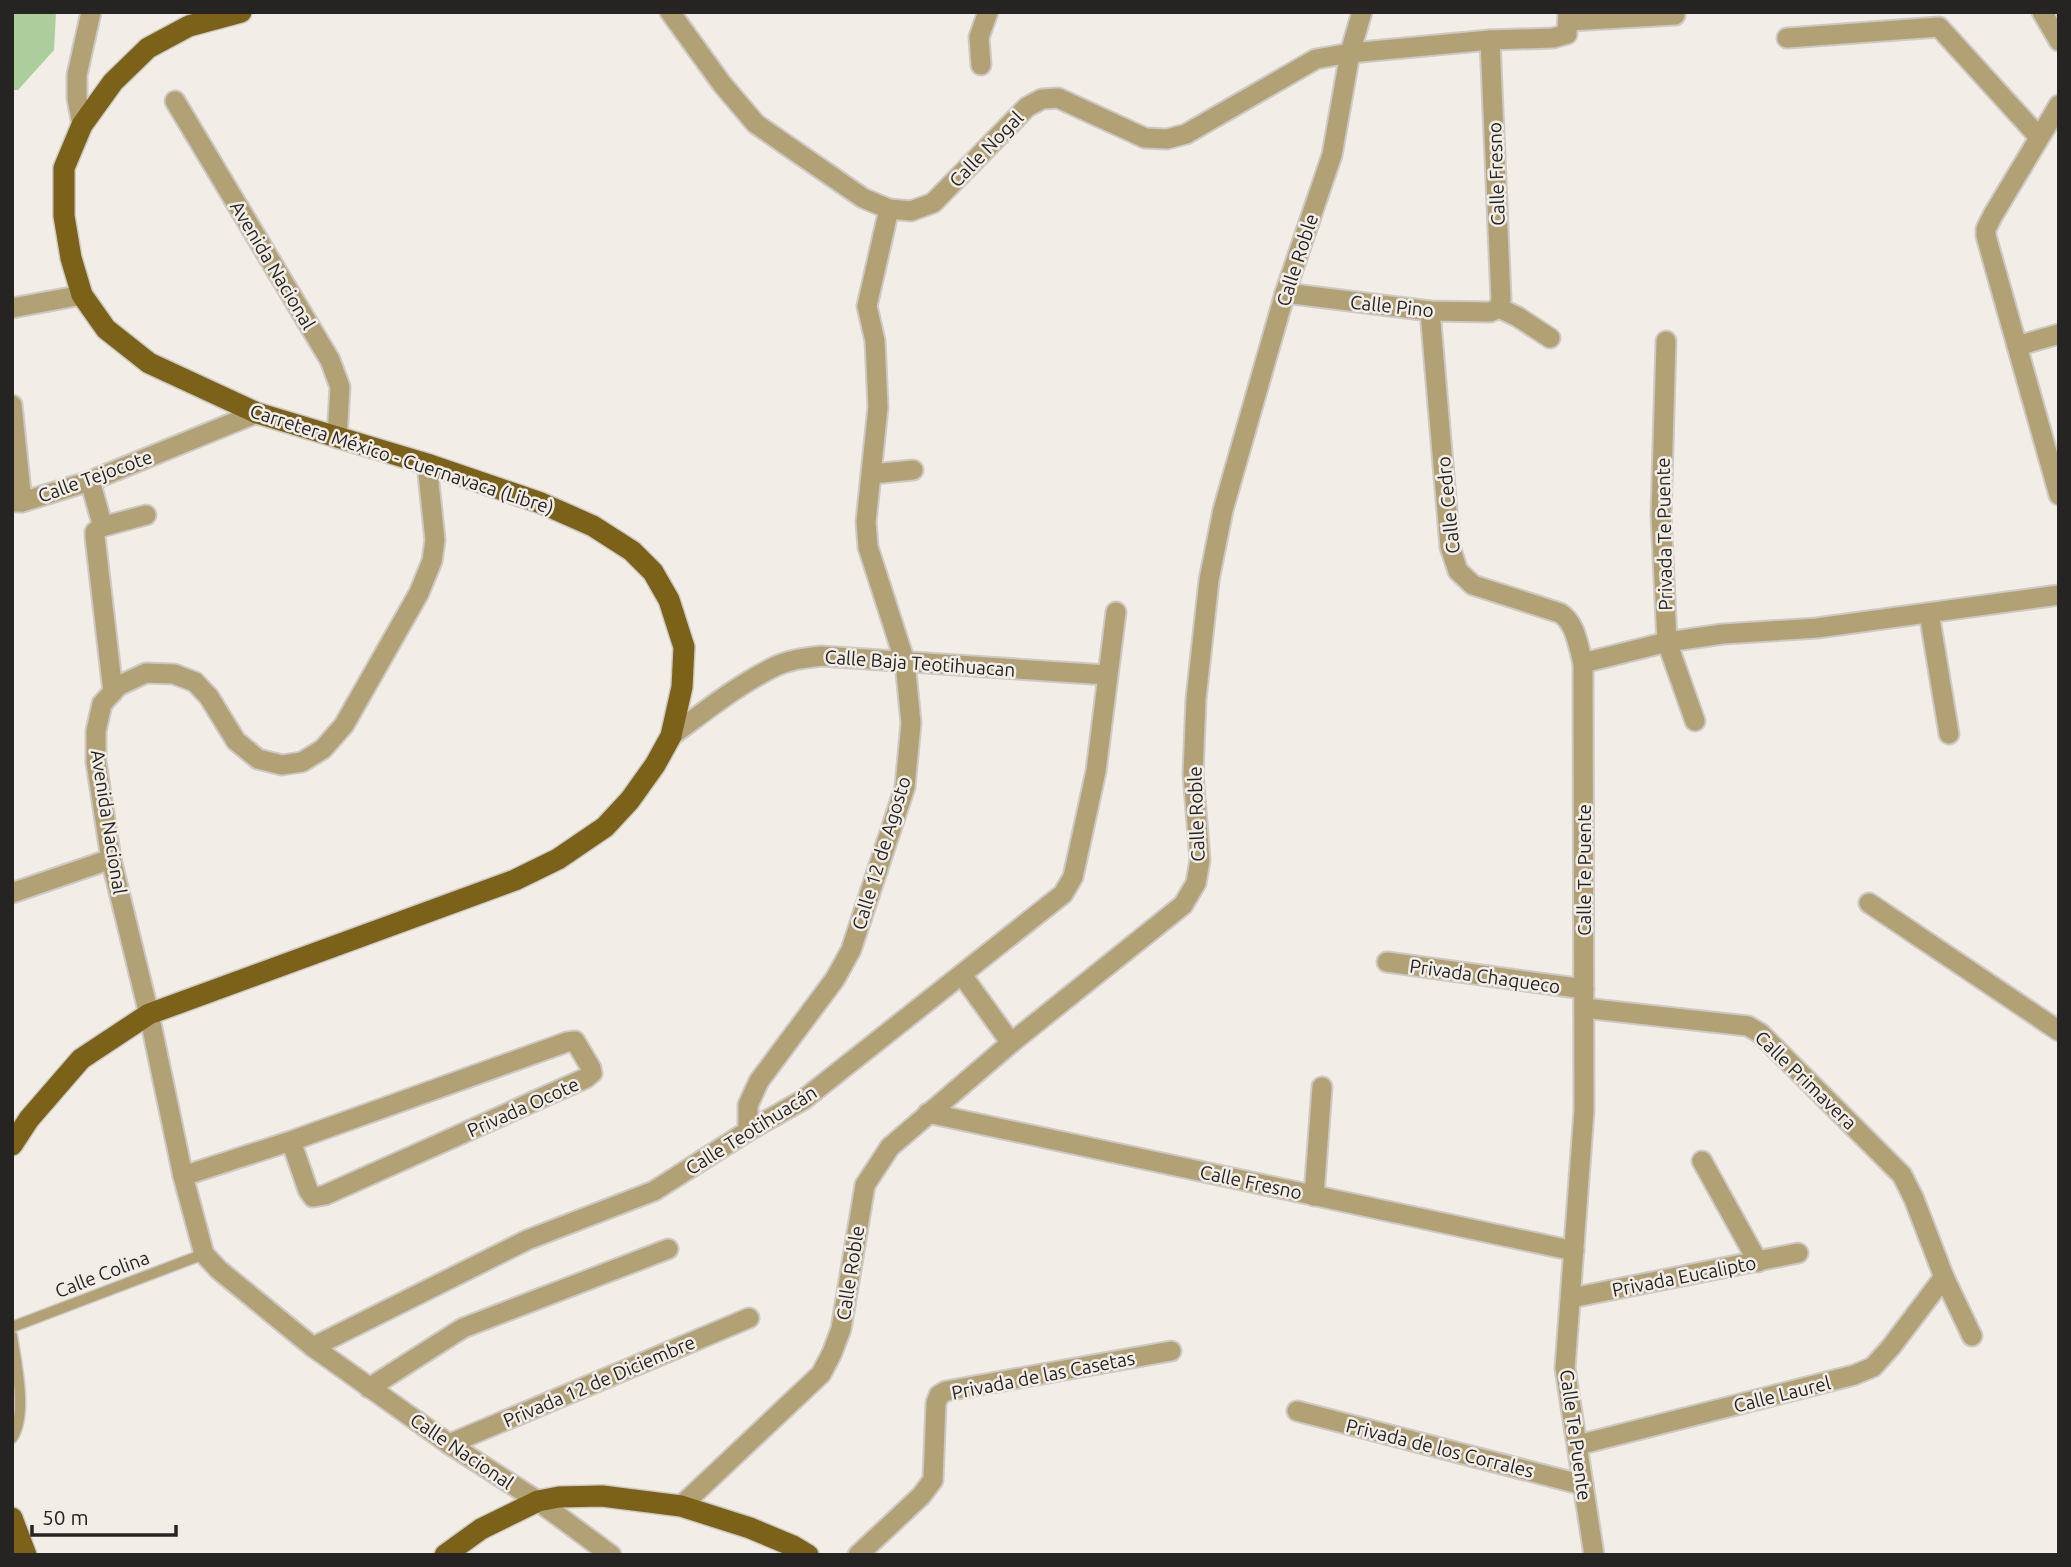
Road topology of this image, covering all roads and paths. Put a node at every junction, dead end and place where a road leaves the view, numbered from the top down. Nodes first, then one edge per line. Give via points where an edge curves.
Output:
1 (91, 12) edge
2 (241, 12) edge
3 (670, 12) edge
4 (988, 12) edge
5 (1362, 12) edge
6 (2042, 12) edge
7 (1675, 15) dead end
8 (1568, 23) edge
9 (1787, 38) dead end
10 (1490, 40) junction
11 (2059, 41) edge
12 (1350, 52) junction
13 (981, 65) dead end
14 (175, 101) dead end
15 (2059, 105) edge
16 (82, 125) junction
17 (2039, 137) junction
18 (889, 209) junction
19 (1285, 293) junction
20 (82, 295) junction
21 (12, 308) edge
22 (1500, 308) junction
23 (1430, 311) junction
24 (2059, 334) edge
25 (1550, 338) dead end
26 (1666, 341) dead end
27 (2017, 346) junction
28 (12, 405) edge
29 (257, 413) junction
30 (337, 438) junction
31 (427, 464) junction
32 (913, 470) dead end
33 (872, 474) junction
34 (90, 481) junction
35 (2057, 486) edge
36 (17, 502) edge
37 (146, 515) dead end
38 (101, 527) junction
39 (2059, 594) edge
40 (1116, 612) dead end
41 (1929, 613) junction
42 (1667, 642) junction
43 (905, 662) junction
44 (1583, 663) junction
45 (1107, 675) junction
46 (113, 692) junction
47 (1695, 721) dead end
48 (1948, 734) dead end
49 (671, 736) junction
50 (111, 859) junction
51 (12, 892) edge
52 (1869, 903) dead end
53 (1387, 962) dead end
54 (962, 975) junction
55 (1584, 998) junction
56 (149, 1014) junction
57 (2059, 1031) edge
58 (1011, 1043) junction
59 (1322, 1087) dead end
60 (928, 1113) junction
61 (748, 1130) junction
62 (291, 1141) junction
63 (12, 1144) edge
64 (1702, 1161) dead end
65 (183, 1176) junction
66 (1314, 1196) junction
67 (668, 1249) dead end
68 (1574, 1251) junction
69 (1798, 1253) dead end
70 (204, 1254) junction
71 (1758, 1262) junction
72 (1944, 1277) junction
73 (1571, 1298) junction
74 (749, 1318) dead end
75 (12, 1326) edge
76 (12, 1336) edge
77 (1972, 1336) dead end
78 (313, 1347) junction
79 (1171, 1351) dead end
80 (15, 1386) edge
81 (369, 1388) junction
82 (1297, 1411) dead end
83 (12, 1438) edge
84 (449, 1444) junction
85 (1578, 1445) junction
86 (1583, 1485) junction
87 (538, 1501) junction
88 (681, 1506) junction
89 (12, 1518) edge
90 (26, 1555) edge
91 (445, 1555) edge
92 (611, 1555) edge
93 (808, 1555) edge
94 (858, 1555) edge
95 (1594, 1555) edge

1 - 16 street via 77,75
2 - 16 main road, Carretera México - Cuernavaca (Libre) via 189,26 148,48 113,82
3 - 18 street, Calle Nogal via 756,124 863,198
4 - 13 street via 979,37
5 - 12 street, Calle Roble
6 - 11 street
7 - 8 street, Calle Nogal
8 - 10 street, Calle Nogal via 1553,38
9 - 17 street via 1939,27
10 - 12 street, Calle Nogal
10 - 22 street, Calle Fresno
12 - 18 street, Calle Nogal via 1316,59 1186,134 1167,139 1144,138 1058,99 1042,99 1027,107 933,203 911,211
12 - 19 street, Calle Roble via 1332,155
14 - 30 street, Avenida Nacional via 336,374 340,387
15 - 17 street
16 - 20 main road, Carretera México - Cuernavaca (Libre) via 64,168 64,216
17 - 27 street via 1986,229
18 - 33 street, Calle 12 de Agosto via 867,306 875,341 878,407
19 - 23 street, Calle Pino
19 - 58 street, Calle Roble via 1223,510 1209,580 1196,699 1193,774 1200,860 1196,883 1183,905
20 - 21 street
20 - 29 main road, Carretera México - Cuernavaca (Libre) via 106,329 149,363
22 - 23 street, Calle Pino via 1490,312
22 - 25 street
23 - 44 street, Calle Cedro via 1450,547 1458,571 1473,586 1566,617
24 - 27 street
26 - 42 street, Privada Te Puente via 1661,515
27 - 35 street
28 - 36 street, Calle Tejocote
29 - 30 main road, Carretera México - Cuernavaca (Libre)
29 - 34 street, Calle Tejocote
30 - 31 main road, Carretera México - Cuernavaca (Libre)
31 - 46 street via 435,540 432,561 419,593 344,725 323,749 302,762 282,765 258,759 236,741 195,682 174,674 146,673
31 - 49 main road, Carretera México - Cuernavaca (Libre) via 593,526 632,551 653,572 669,600 684,647 682,687
32 - 33 street
33 - 43 street, Calle 12 de Agosto via 868,547
34 - 36 street, Calle Tejocote
34 - 38 street
37 - 38 street
38 - 46 street via 95,537
39 - 41 street
40 - 45 street, Calle Teotihuacán
41 - 42 street
41 - 48 street
42 - 44 street
42 - 47 street, Privada Te Puente
43 - 45 street, Calle Baja Teotihuacan
43 - 49 street, Calle Baja Teotihuacan via 821,656 798,659 731,692
43 - 61 street, Calle 12 de Agosto via 911,723 905,787 851,950 835,979 759,1081 748,1105
44 - 55 street, Calle Te Puente
45 - 54 street, Calle Teotihuacán via 1096,771 1073,877 1063,894
46 - 50 street, Avenida Nacional via 102,704 96,731
49 - 56 main road, Carretera México - Cuernavaca (Libre) via 630,800 605,827 558,859 515,880
50 - 51 street
50 - 56 street, Avenida Nacional
52 - 57 street
53 - 55 street, Privada Chaqueco
54 - 58 street
54 - 61 street, Calle Teotihuacán via 803,1100
55 - 68 street, Calle Te Puente via 1584,1111
55 - 72 street, Calle Primavera via 1754,1028 1902,1175
56 - 63 main road, Carretera México - Cuernavaca (Libre) via 81,1059
56 - 65 street, Avenida Nacional
58 - 60 street, Calle Roble
59 - 66 street
60 - 66 street, Calle Fresno
60 - 88 street, Calle Roble via 890,1147 865,1185 841,1329 821,1374
61 - 78 street, Calle Teotihuacán via 654,1191 527,1240
62 - 62 street, Privada Ocote via 567,1042 575,1041 591,1068 586,1078 325,1195 313,1196 308,1191
62 - 65 street, Privada Ocote
64 - 71 street
65 - 70 street, Avenida Nacional
66 - 68 street, Calle Fresno
67 - 81 street via 463,1328
68 - 73 street, Calle Te Puente
69 - 71 street, Privada Eucalipto
70 - 75 lane, Calle Colina
70 - 78 street
71 - 73 street, Privada Eucalipto
72 - 77 street, Calle Primavera
72 - 85 street, Calle Laurel via 1873,1367 1854,1376
73 - 85 street, Calle Te Puente via 1565,1368
74 - 84 street, Privada 12 de Diciembre
76 - 80 lane
78 - 81 street, Calle Nacional
79 - 94 street, Privada de las Casetas via 939,1395 933,1480
80 - 83 lane via 21,1404
81 - 84 street, Calle Nacional
82 - 86 street, Privada de los Corrales
84 - 87 street, Calle Nacional
85 - 86 street, Calle Te Puente
86 - 95 street, Calle Te Puente
87 - 88 main road via 602,1496
87 - 91 main road via 481,1528
87 - 92 street, Calle Nacional
88 - 93 main road via 750,1528
89 - 90 main road

